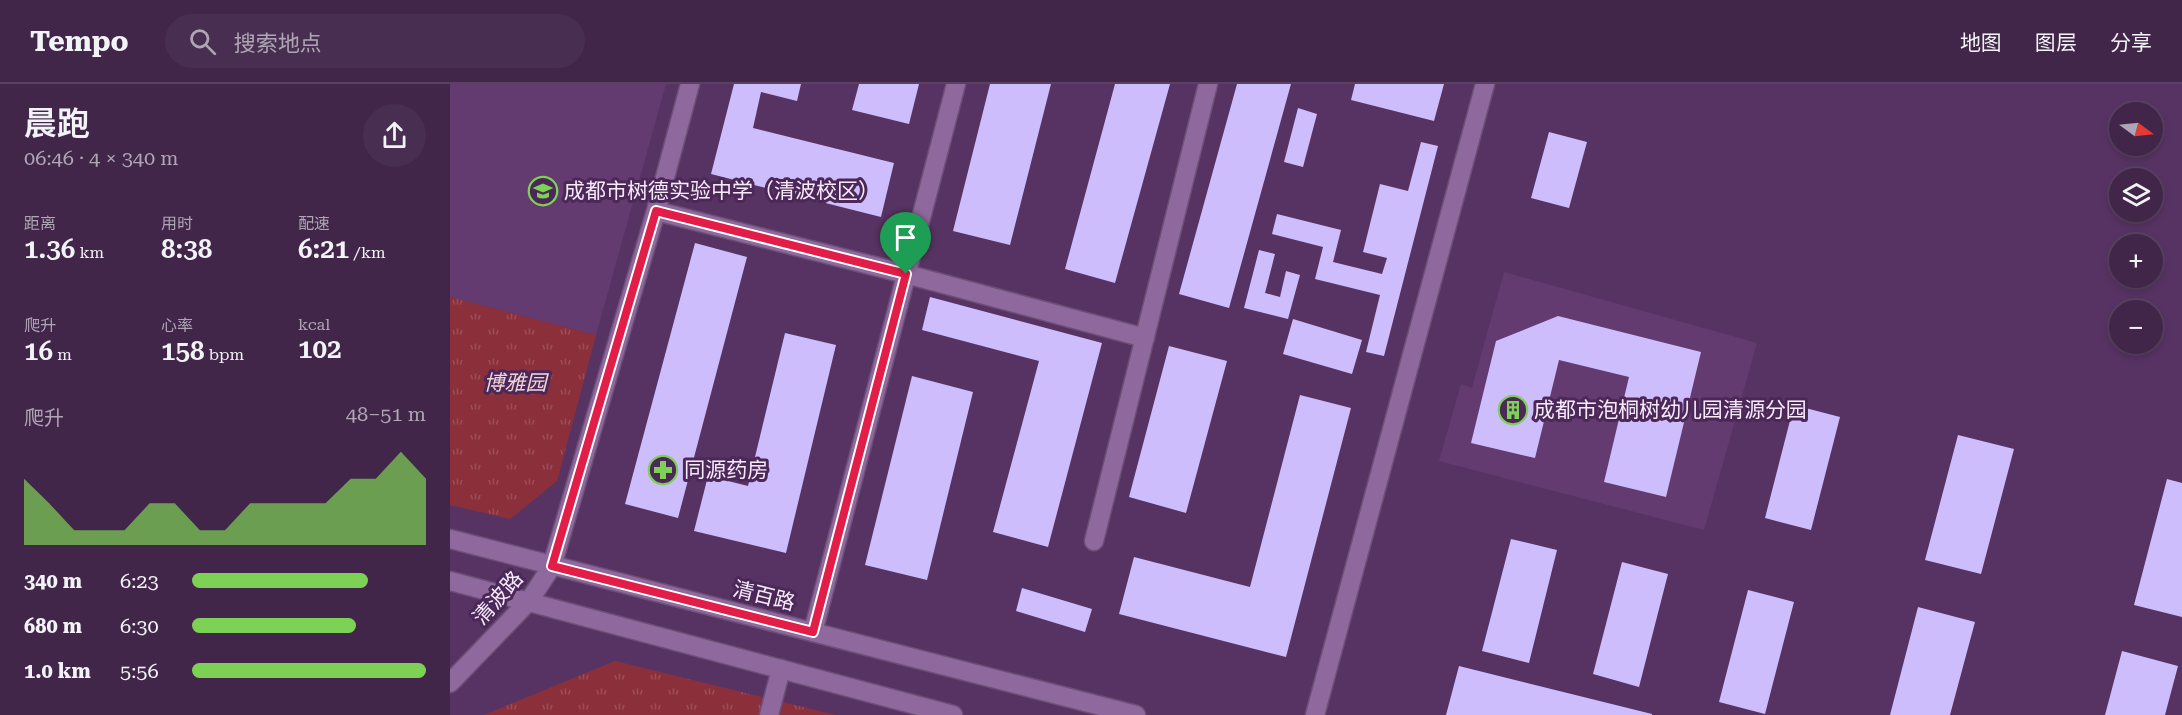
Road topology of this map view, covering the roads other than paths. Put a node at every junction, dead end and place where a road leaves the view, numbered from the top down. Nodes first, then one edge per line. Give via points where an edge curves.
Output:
1 (690, 84) edge
2 (956, 84) edge
3 (1208, 84) edge
4 (1485, 84) edge
5 (656, 211) junction
6 (906, 274) junction
7 (1145, 338) junction
8 (450, 539) edge
9 (1094, 541) dead end
10 (552, 566) junction
11 (450, 581) edge
12 (529, 601) junction
13 (813, 632) junction
14 (781, 669) junction
15 (450, 683) edge
16 (769, 715) edge
17 (953, 715) edge
18 (1136, 715) edge
19 (1315, 715) edge

1 - 5 street, 清波路
2 - 6 street
3 - 7 street
4 - 19 street
5 - 6 street
5 - 10 street, 清波路
6 - 7 street
6 - 13 street
7 - 9 street
8 - 10 street, 清百路
10 - 12 street, 清波路
10 - 13 street, 清百路
11 - 12 street
12 - 14 street
12 - 15 street, 清波路
13 - 18 street, 清百路
14 - 16 street
14 - 17 street

